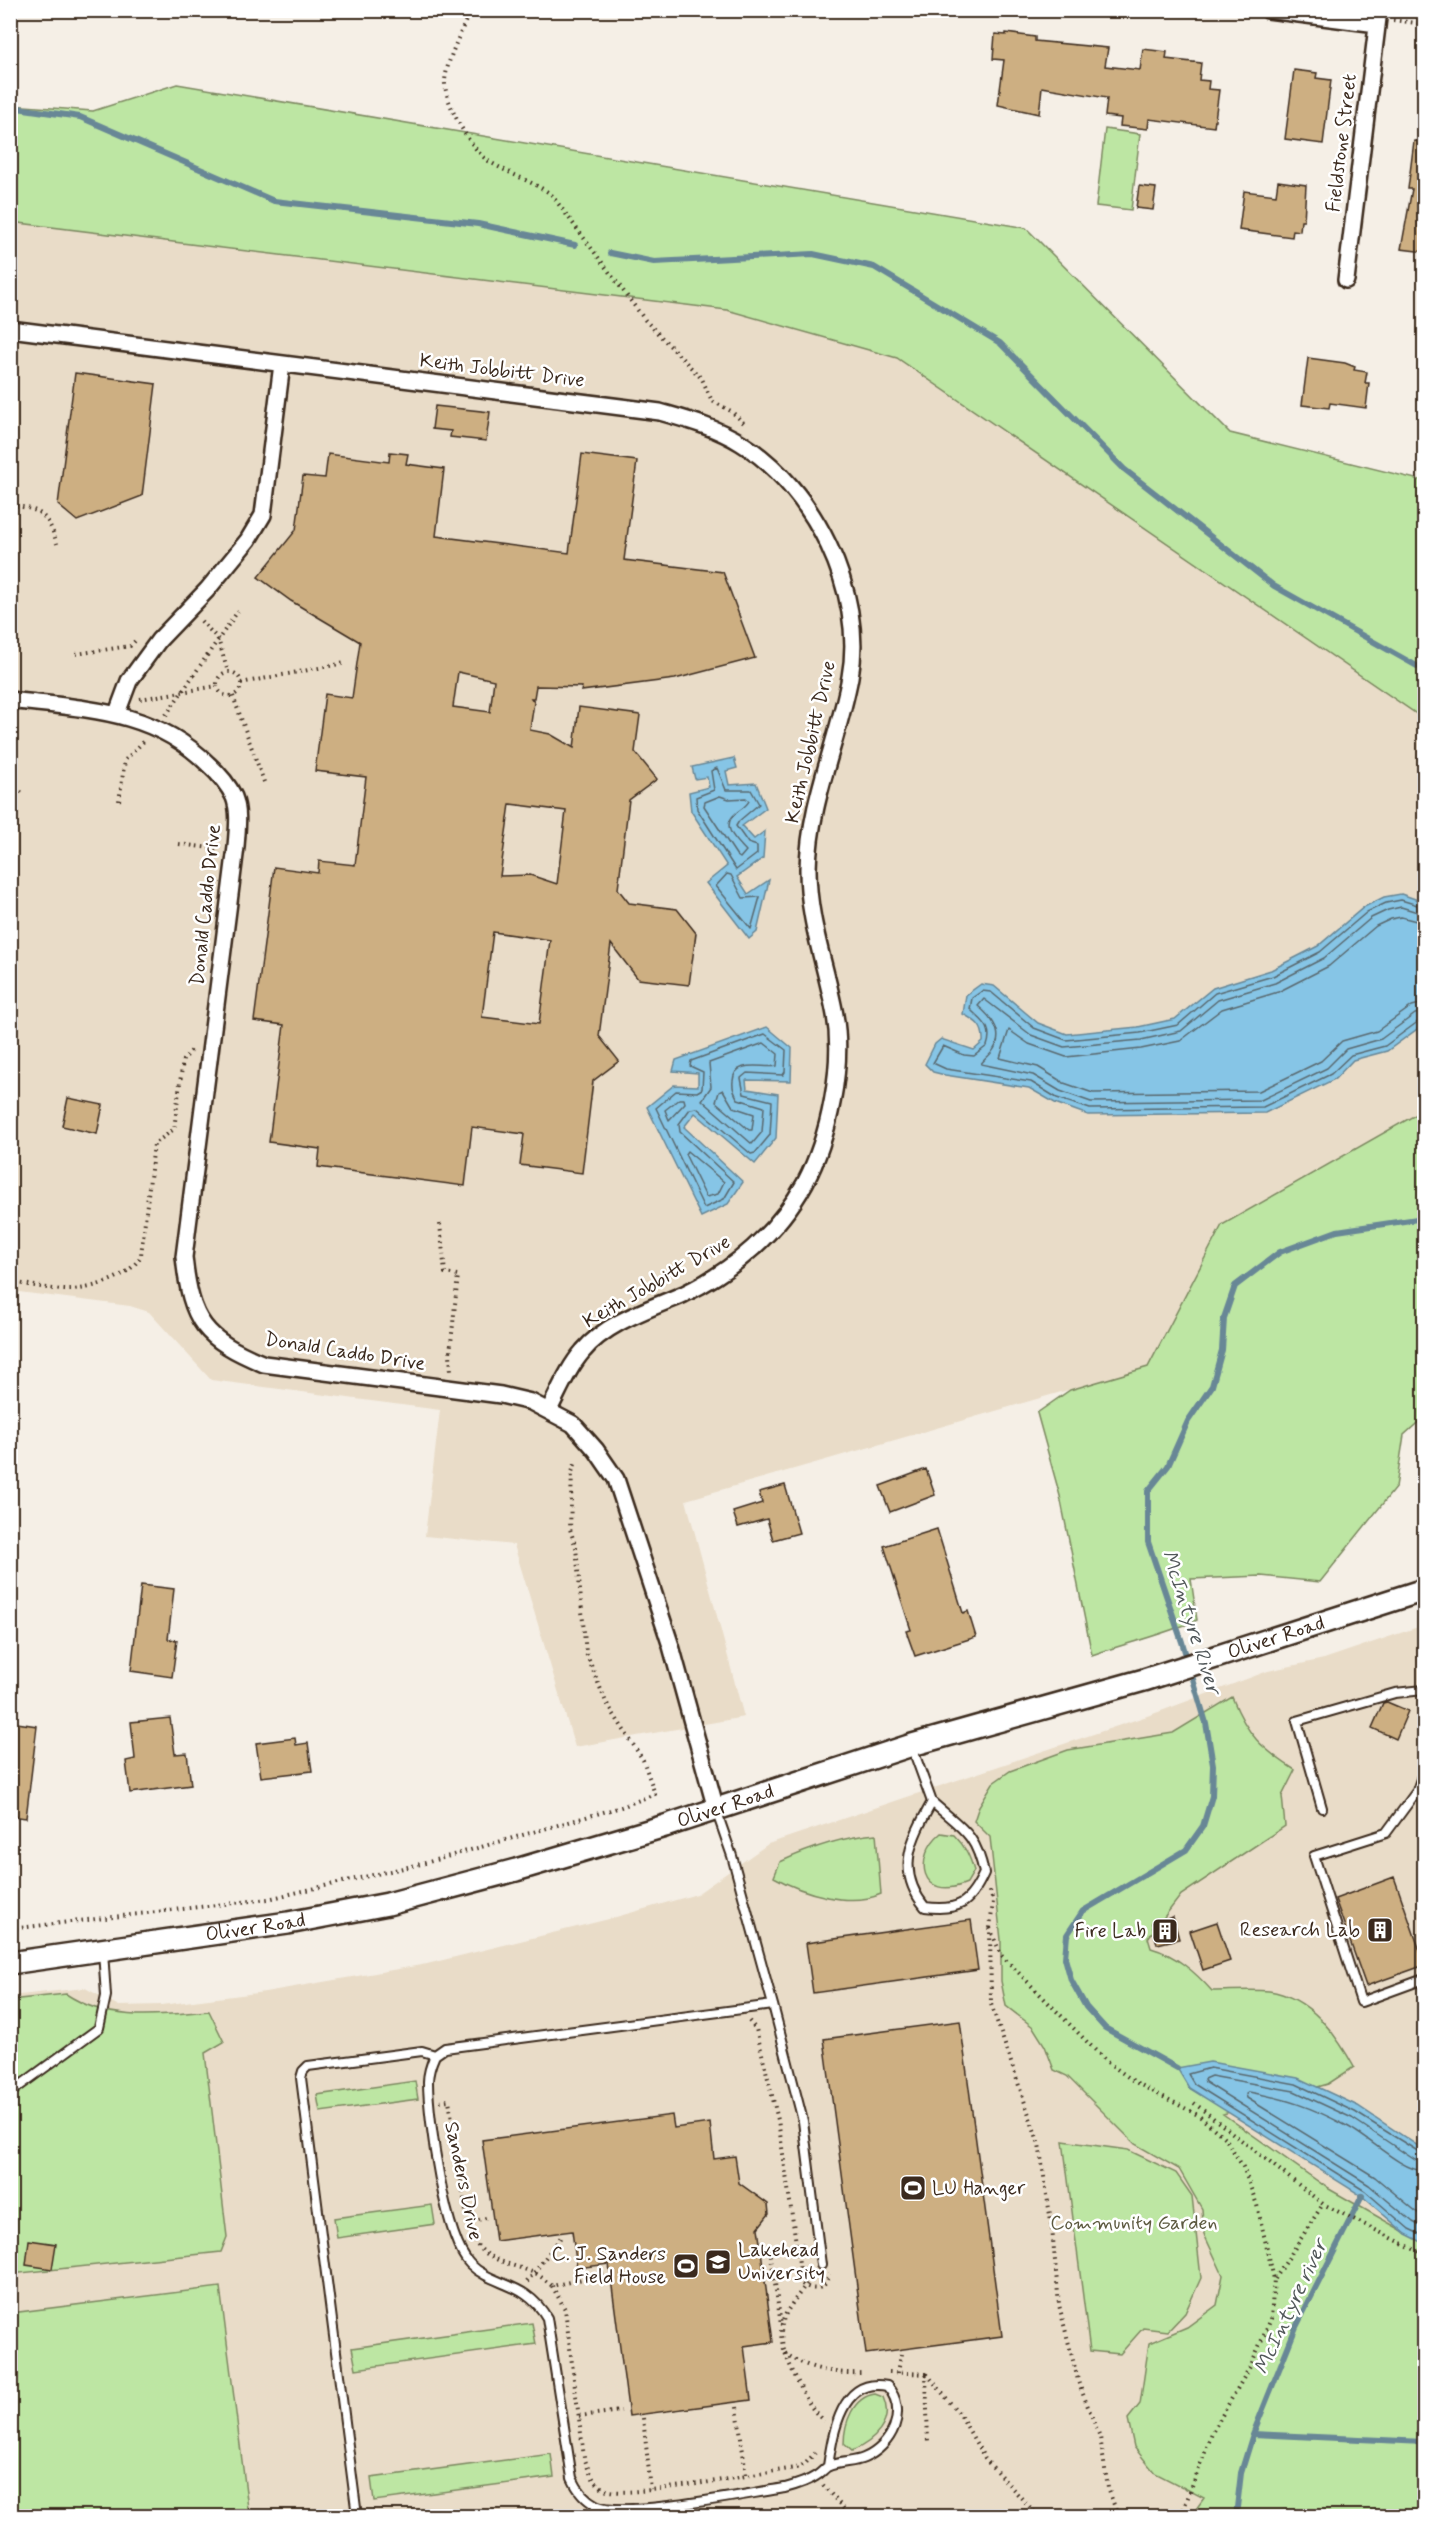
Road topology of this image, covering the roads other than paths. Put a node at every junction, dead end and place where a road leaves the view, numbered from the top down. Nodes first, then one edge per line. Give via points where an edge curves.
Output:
1 (1268, 10) edge
2 (1378, 17) edge
3 (1346, 280) dead end
4 (10, 329) edge
5 (282, 364) junction
6 (10, 700) edge
7 (119, 708) junction
8 (549, 1410) junction
9 (1425, 1590) edge
10 (1425, 1690) edge
11 (912, 1745) junction
12 (1425, 1770) edge
13 (932, 1802) junction
14 (1322, 1808) dead end
15 (716, 1809) junction
16 (103, 1952) junction
17 (10, 1963) edge
18 (1425, 1979) edge
19 (773, 2006) junction
20 (435, 2055) junction
21 (10, 2093) edge
22 (821, 2265) road end
23 (828, 2466) junction
24 (597, 2506) junction
25 (357, 2517) edge
26 (592, 2517) edge

1 - 2 street
2 - 3 street, Fieldstone Street
4 - 5 street, Keith Jobbitt Drive
5 - 7 street via 262,515 248,540 159,640 129,681
5 - 8 street, Keith Jobbitt Drive via 660,412 705,425 742,444 788,485 834,552 844,589 853,636 852,665 811,825 808,869 811,914 835,1016 837,1054 823,1142 804,1184 751,1251 706,1283 619,1323 584,1350
6 - 7 street, Donald Caddo Drive
7 - 8 street, Donald Caddo Drive via 196,752 222,777 234,797 237,814 236,852 184,1257 188,1295 198,1318 216,1340 264,1364 501,1395
8 - 15 street, Donald Caddo Drive via 573,1425 616,1479 671,1646
9 - 11 main road, Oliver Road via 1144,1680
10 - 14 lane via 1395,1693 1297,1721
11 - 13 lane
11 - 15 main road, Oliver Road
12 - 18 lane via 1417,1791 1386,1833 1314,1856 1361,2002
13 - 13 lane via 917,1829 909,1853 908,1873 914,1894 925,1907 946,1910 964,1904 984,1873 979,1848
15 - 16 main road, Oliver Road via 516,1870 387,1904
15 - 19 lane
16 - 17 main road, Oliver Road
16 - 21 lane via 106,1996 99,2028
19 - 20 lane via 458,2044
19 - 22 lane via 803,2121
20 - 24 lane, Sanders Drive via 428,2081 430,2103 440,2171 458,2245 477,2269 520,2291 547,2318 572,2478
20 - 25 lane via 422,2051 308,2066 301,2078
23 - 23 lane via 862,2459 884,2444 897,2422 893,2393 886,2386 874,2383 859,2388 847,2403 835,2427
23 - 24 lane via 816,2477 785,2488 629,2510
24 - 26 lane

